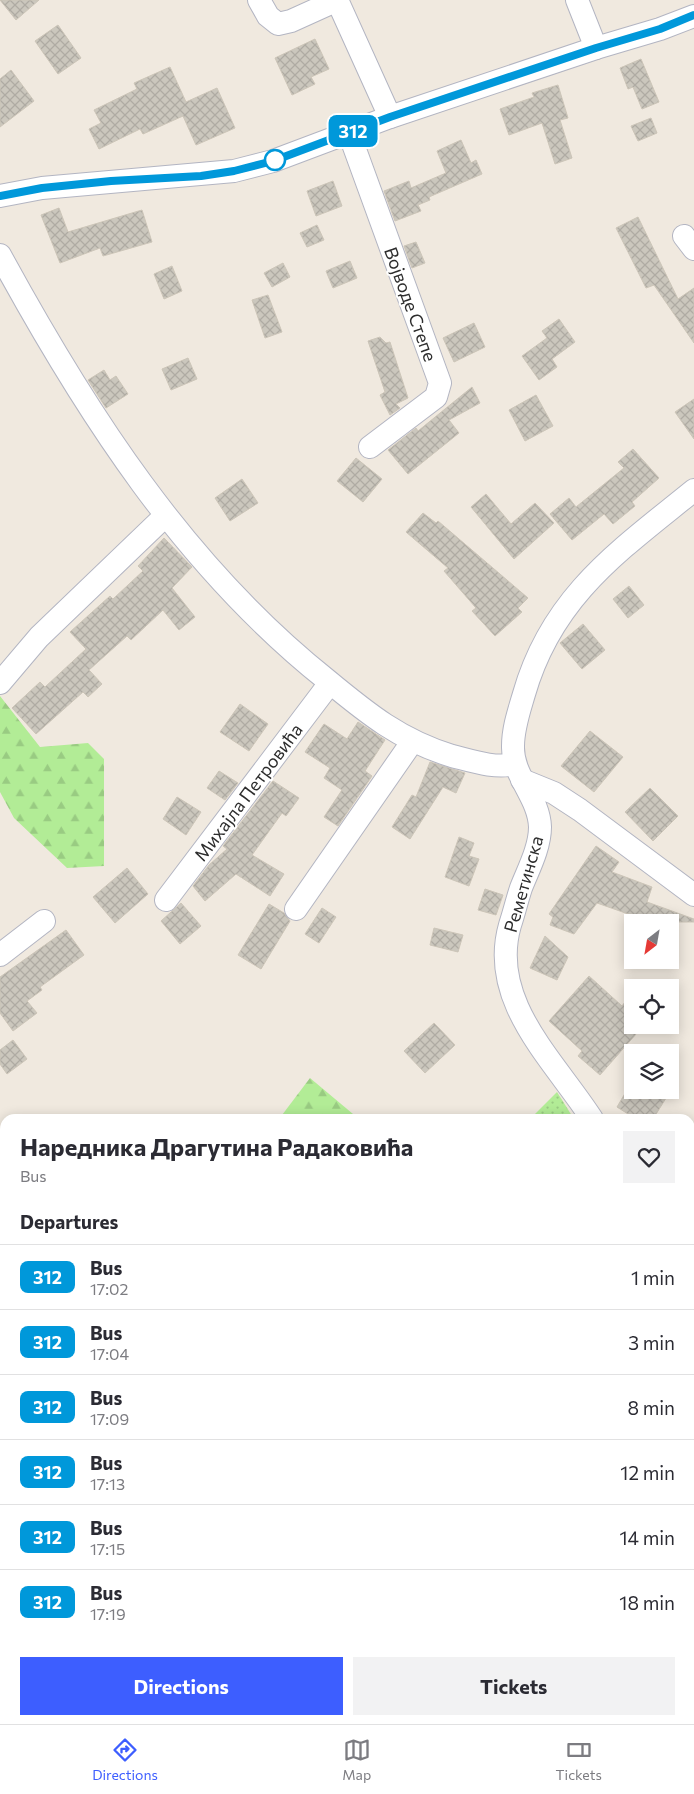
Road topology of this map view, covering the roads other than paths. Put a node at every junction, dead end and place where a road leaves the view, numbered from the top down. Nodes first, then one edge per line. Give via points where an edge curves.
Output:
1 (259, 0) edge
2 (577, 0) edge
3 (694, 16) edge
4 (596, 48) junction
5 (390, 117) junction
6 (349, 133) junction
7 (0, 196) edge
8 (0, 255) edge
9 (370, 447) dead end
10 (694, 490) edge
11 (165, 516) junction
12 (0, 683) edge
13 (330, 683) junction
14 (412, 742) junction
15 (519, 772) junction
16 (694, 895) edge
17 (166, 900) dead end
18 (296, 909) dead end
19 (44, 922) dead end
20 (0, 955) edge
21 (588, 1114) edge

1 - 5 street via 268,16 278,24 338,2
2 - 4 street
3 - 4 street
4 - 5 street
5 - 6 street
6 - 7 street via 273,161 234,171 42,188
6 - 9 street, Војводе Степе via 440,383 436,398
8 - 11 street via 59,359 113,444
10 - 15 street, Реметинска via 597,571 562,612 530,672 513,746
11 - 12 street via 39,637
11 - 13 street via 230,592 280,641
13 - 14 street via 367,714
13 - 17 street, Михајла Петровића
14 - 15 street
14 - 18 street
15 - 16 street via 580,810
15 - 21 street, Реметинска via 534,802 540,829 508,934 506,957 512,995 522,1021
19 - 20 street

